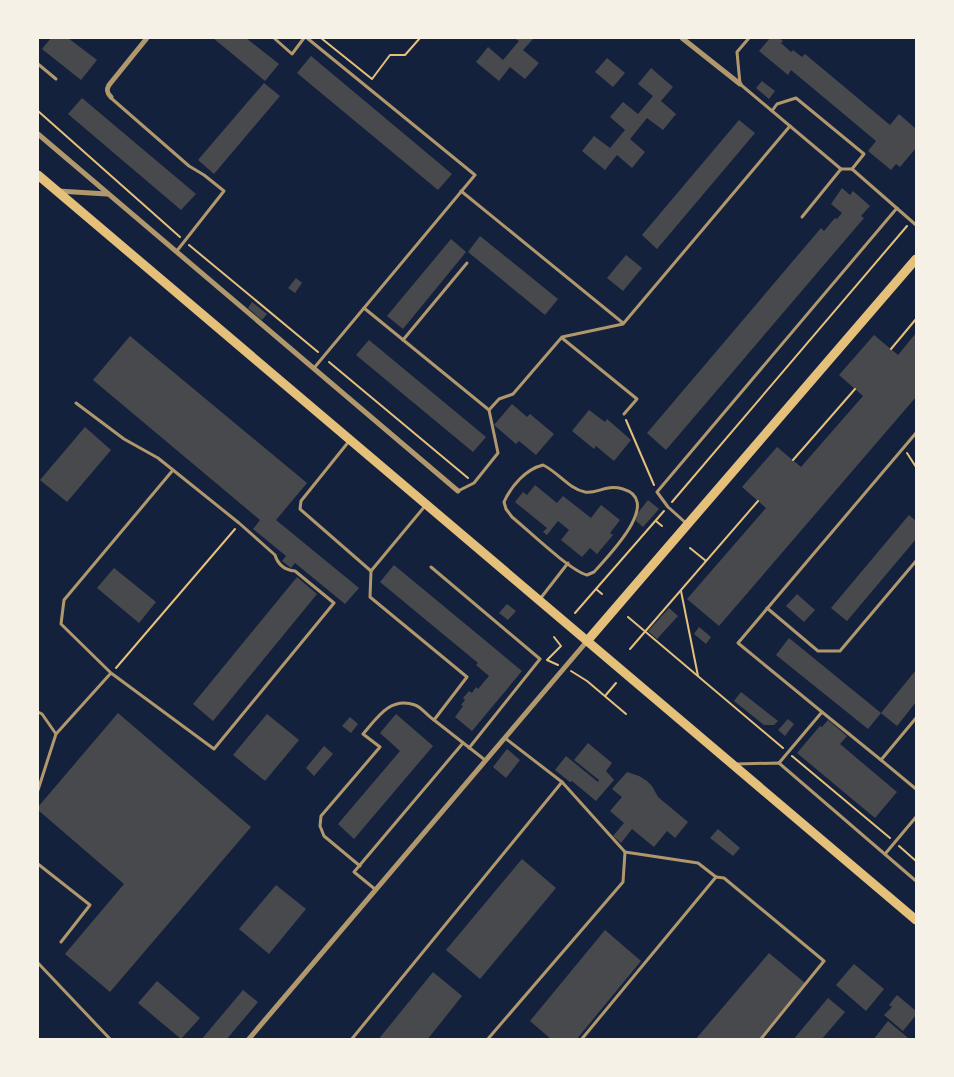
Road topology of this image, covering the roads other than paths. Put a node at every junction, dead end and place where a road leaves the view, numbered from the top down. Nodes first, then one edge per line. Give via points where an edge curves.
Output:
1 (147, 38) edge
2 (274, 38) edge
3 (306, 38) edge
4 (682, 38) edge
5 (749, 38) edge
6 (38, 64) edge
7 (56, 79) dead end
8 (740, 84) junction
9 (110, 97) joint
10 (772, 111) junction
11 (790, 126) junction
12 (38, 134) edge
13 (841, 169) junction
14 (852, 169) junction
15 (38, 175) edge
16 (56, 191) junction
17 (461, 191) junction
18 (108, 194) junction
19 (897, 208) junction
20 (802, 216) dead end
21 (916, 225) edge
22 (176, 252) junction
23 (916, 259) edge
24 (467, 263) dead end
25 (364, 308) junction
26 (623, 324) junction
27 (562, 337) junction
28 (403, 340) junction
29 (314, 369) junction
30 (76, 403) dead end
31 (489, 410) junction
32 (624, 414) road end
33 (916, 433) edge
34 (351, 440) junction
35 (173, 470) junction
36 (458, 491) joint
37 (426, 504) junction
38 (688, 524) junction
39 (916, 561) edge
40 (568, 563) junction
41 (431, 567) dead end
42 (370, 571) junction
43 (539, 599) junction
44 (767, 608) junction
45 (588, 640) junction
46 (111, 673) junction
47 (38, 712) edge
48 (822, 712) junction
49 (916, 718) edge
50 (434, 720) junction
51 (56, 734) junction
52 (505, 738) junction
53 (463, 743) junction
54 (469, 748) junction
55 (486, 760) junction
56 (881, 760) junction
57 (779, 763) junction
58 (734, 764) junction
59 (562, 782) junction
60 (38, 790) edge
61 (916, 790) edge
62 (916, 817) edge
63 (624, 852) junction
64 (885, 854) junction
65 (38, 864) edge
66 (360, 866) junction
67 (716, 877) junction
68 (916, 881) edge
69 (376, 890) junction
70 (916, 920) edge
71 (61, 942) dead end
72 (38, 963) edge
73 (111, 1040) edge
74 (248, 1040) edge
75 (351, 1040) edge
76 (487, 1040) edge
77 (581, 1040) edge
78 (760, 1040) edge

1 - 9 street via 109,85 107,94
2 - 3 lane via 292,54
3 - 17 lane via 475,174
4 - 8 street
5 - 8 lane via 737,52
6 - 7 lane
8 - 10 lane
9 - 22 lane via 189,166 224,191
10 - 11 lane
10 - 14 lane via 777,104 796,98 864,154
11 - 13 lane
11 - 26 lane
12 - 18 street
13 - 14 lane
13 - 20 lane
14 - 19 lane
15 - 16 main road
16 - 18 street
16 - 34 main road
17 - 25 lane
17 - 26 lane
18 - 22 street
19 - 21 lane
19 - 38 lane via 656,492
22 - 29 street
23 - 38 main road
24 - 28 lane
25 - 28 lane
25 - 29 lane
26 - 27 lane
27 - 31 lane via 513,394 499,399
27 - 32 lane via 637,399
28 - 31 lane
29 - 36 street
30 - 35 lane
31 - 36 lane via 498,453 474,483
33 - 44 lane
34 - 37 main road
34 - 42 lane via 301,501 300,508
35 - 46 lane via 64,600 61,624
35 - 46 lane via 239,523 275,555 277,562 287,570 295,571 334,603 214,750
37 - 42 lane
37 - 43 main road
38 - 45 main road
39 - 44 lane via 840,650 818,651
40 - 40 lane via 581,574 587,576 594,572 628,533 635,518 636,504 626,490 611,487 586,492 574,487 553,469 543,465 535,467 527,471 507,495 506,509
40 - 43 lane
41 - 54 lane via 540,659
42 - 50 lane via 370,597 467,677
43 - 45 main road
44 - 48 lane via 738,643
45 - 52 street
45 - 58 main road
46 - 51 lane
47 - 51 lane
48 - 56 lane
48 - 57 lane
49 - 56 lane
50 - 53 lane
50 - 66 lane via 415,705 397,704 383,710 363,734 380,748 321,816 324,836
51 - 60 lane
52 - 55 street
52 - 59 lane
53 - 54 lane
53 - 66 lane
54 - 55 lane
55 - 69 street
56 - 61 lane
57 - 58 lane
57 - 64 lane
58 - 70 main road
59 - 63 lane
59 - 75 lane
62 - 64 lane
63 - 67 lane via 698,863
63 - 76 lane via 623,882
64 - 68 lane
65 - 71 lane via 90,905
66 - 69 lane via 354,872
67 - 77 lane
67 - 78 lane via 724,878 824,961
69 - 74 street
72 - 73 lane

